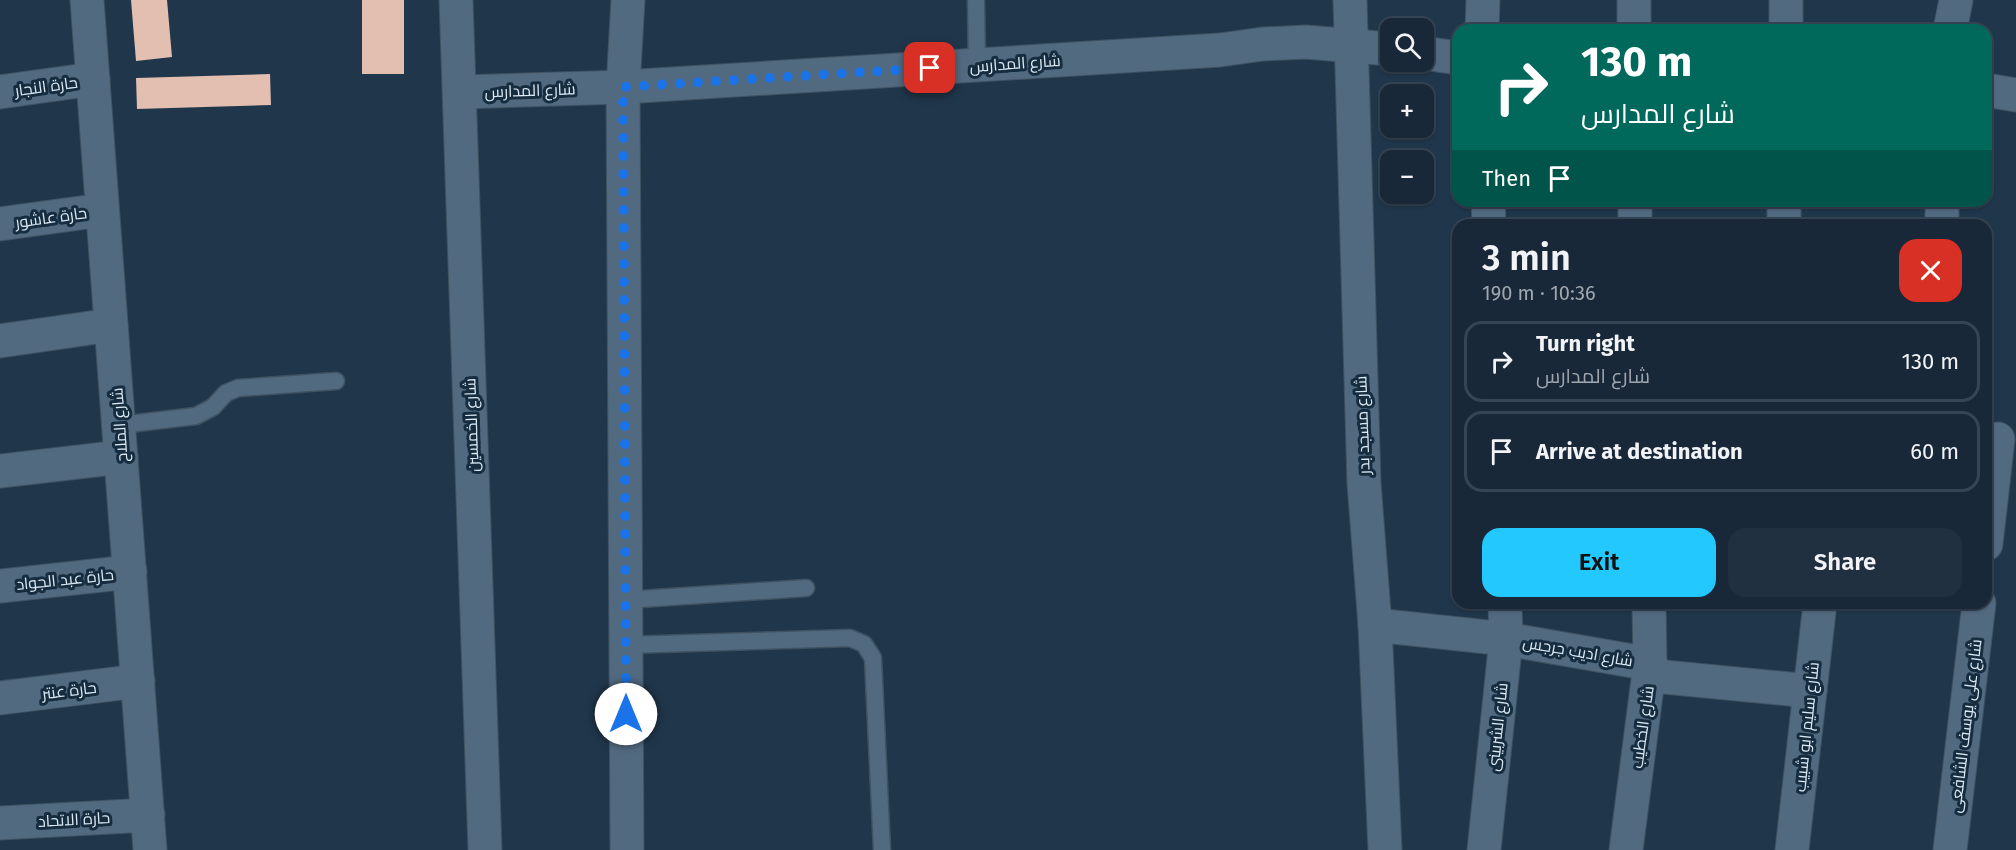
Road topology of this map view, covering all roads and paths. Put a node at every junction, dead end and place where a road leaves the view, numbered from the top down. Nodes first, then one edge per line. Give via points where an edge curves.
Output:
1 (87, 0) edge
2 (456, 0) edge
3 (628, 0) edge
4 (976, 0) edge
5 (1350, 0) edge
6 (1483, 0) edge
7 (1634, 0) edge
8 (1786, 0) edge
9 (1956, 0) edge
10 (1482, 24) edge
11 (1635, 24) edge
12 (1786, 24) edge
13 (1951, 24) edge
14 (1350, 44) junction
15 (1380, 48) edge
16 (1434, 54) edge
17 (1452, 57) edge
18 (977, 65) junction
19 (93, 79) junction
20 (623, 87) junction
21 (1992, 91) edge
22 (0, 92) edge
23 (460, 92) junction
24 (2016, 95) edge
25 (102, 210) junction
26 (0, 225) edge
27 (111, 326) junction
28 (0, 341) edge
29 (336, 381) dead end
30 (2000, 439) edge
31 (120, 441) junction
32 (0, 471) edge
33 (1992, 499) edge
34 (130, 572) junction
35 (0, 586) edge
36 (806, 588) dead end
37 (625, 600) junction
38 (1505, 609) edge
39 (1649, 609) edge
40 (1819, 609) edge
41 (1978, 609) edge
42 (1375, 624) junction
43 (1506, 639) junction
44 (626, 645) junction
45 (1650, 664) junction
46 (138, 681) junction
47 (1810, 691) junction
48 (0, 698) edge
49 (148, 815) junction
50 (0, 824) edge
51 (150, 850) edge
52 (485, 850) edge
53 (627, 850) edge
54 (882, 850) edge
55 (1385, 850) edge
56 (1484, 850) edge
57 (1626, 850) edge
58 (1792, 850) edge
59 (1950, 850) edge

1 - 19 street, شارع الملاح
2 - 23 street, شارع الخمسين
3 - 20 street
4 - 18 lane
5 - 14 street, شارع مسجد بدر
6 - 10 street
7 - 11 street
8 - 12 street
9 - 13 street
14 - 15 street, شارع المدارس
14 - 18 street, شارع المدارس via 1263,44
14 - 42 street, شارع مسجد بدر via 1364,483
16 - 17 street
18 - 20 street, شارع المدارس
19 - 22 street, حارة النجار
19 - 25 street, شارع الملاح
20 - 23 street, شارع المدارس
20 - 37 street
21 - 24 street
23 - 52 street, شارع الخمسين
25 - 26 street, حارة عاشور
25 - 27 street, شارع الملاح
27 - 28 street
27 - 31 street, شارع الملاح
29 - 31 lane via 238,388 196,417
30 - 33 street
31 - 32 street
31 - 34 street, شارع الملاح
34 - 35 street, حارة عبد الجواد
34 - 46 street, شارع الملاح
36 - 37 lane
37 - 44 street
38 - 43 street, شارع الشربينى
39 - 45 street, شارع الخطيب
40 - 47 street, شارع سليم ابو شبيب
41 - 59 street, شارع على يوسف الشافعى
42 - 43 street, شارع اديب جرجس
42 - 55 street, شارع مسجد بدر
43 - 45 street, شارع اديب جرجس
43 - 56 street, شارع الشربينى
44 - 53 street
44 - 54 lane via 850,638 864,644 873,658
45 - 47 street, شارع اديب جرجس via 1656,674 1664,677
45 - 57 street, شارع الخطيب
46 - 48 street, حارة عنتر
46 - 49 street, شارع الملاح
47 - 58 street, شارع سليم ابو شبيب
49 - 50 street, حارة الاتحاد
49 - 51 street, شارع الملاح

